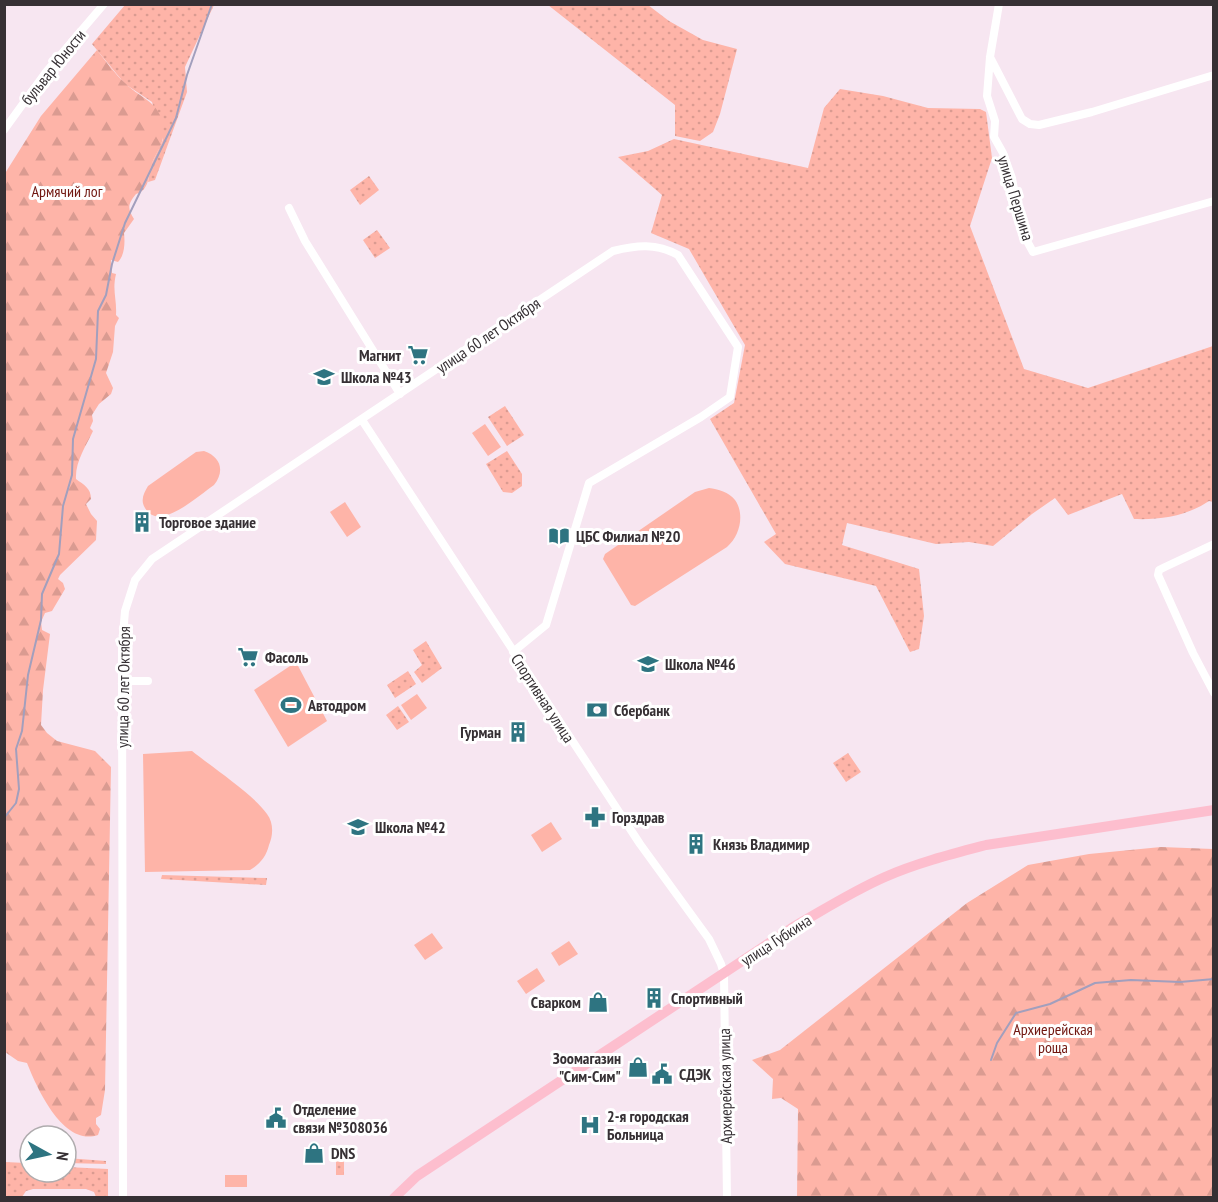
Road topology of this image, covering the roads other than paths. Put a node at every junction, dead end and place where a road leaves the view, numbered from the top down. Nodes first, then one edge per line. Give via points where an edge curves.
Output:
1 (104, 4) edge
2 (999, 4) edge
3 (990, 57) junction
4 (1214, 75) edge
5 (4, 130) edge
6 (1214, 201) edge
7 (289, 208) dead end
8 (400, 394) junction
9 (362, 420) junction
10 (1214, 544) edge
11 (513, 652) junction
12 (122, 681) junction
13 (148, 681) dead end
14 (1214, 693) edge
15 (1214, 810) edge
16 (724, 974) junction
17 (123, 1197) edge
18 (394, 1197) edge
19 (727, 1197) edge

1 - 5 street, бульвар Юности via 46,72
2 - 3 street, улица Першина
3 - 4 street via 1022,119 1040,125
3 - 6 street, улица Першина via 987,92 995,121 994,137 1012,178 1033,252
7 - 8 street via 304,241
8 - 9 street, улица 60 лет Октября
8 - 11 street, улица 60 лет Октября via 614,251 634,245 655,246 678,255 738,347 730,397 589,483 546,626
9 - 11 street, Спортивная улица
9 - 12 street, улица 60 лет Октября via 152,559 135,580 125,611
10 - 14 street via 1159,570 1158,574
11 - 16 street, Спортивная улица via 640,844 709,939
12 - 13 street
12 - 17 street, улица 60 лет Октября
15 - 16 main road, улица Губкина via 1014,840 939,858 849,895
16 - 18 main road, улица Губкина via 417,1176
16 - 19 street, Архиерейская улица

